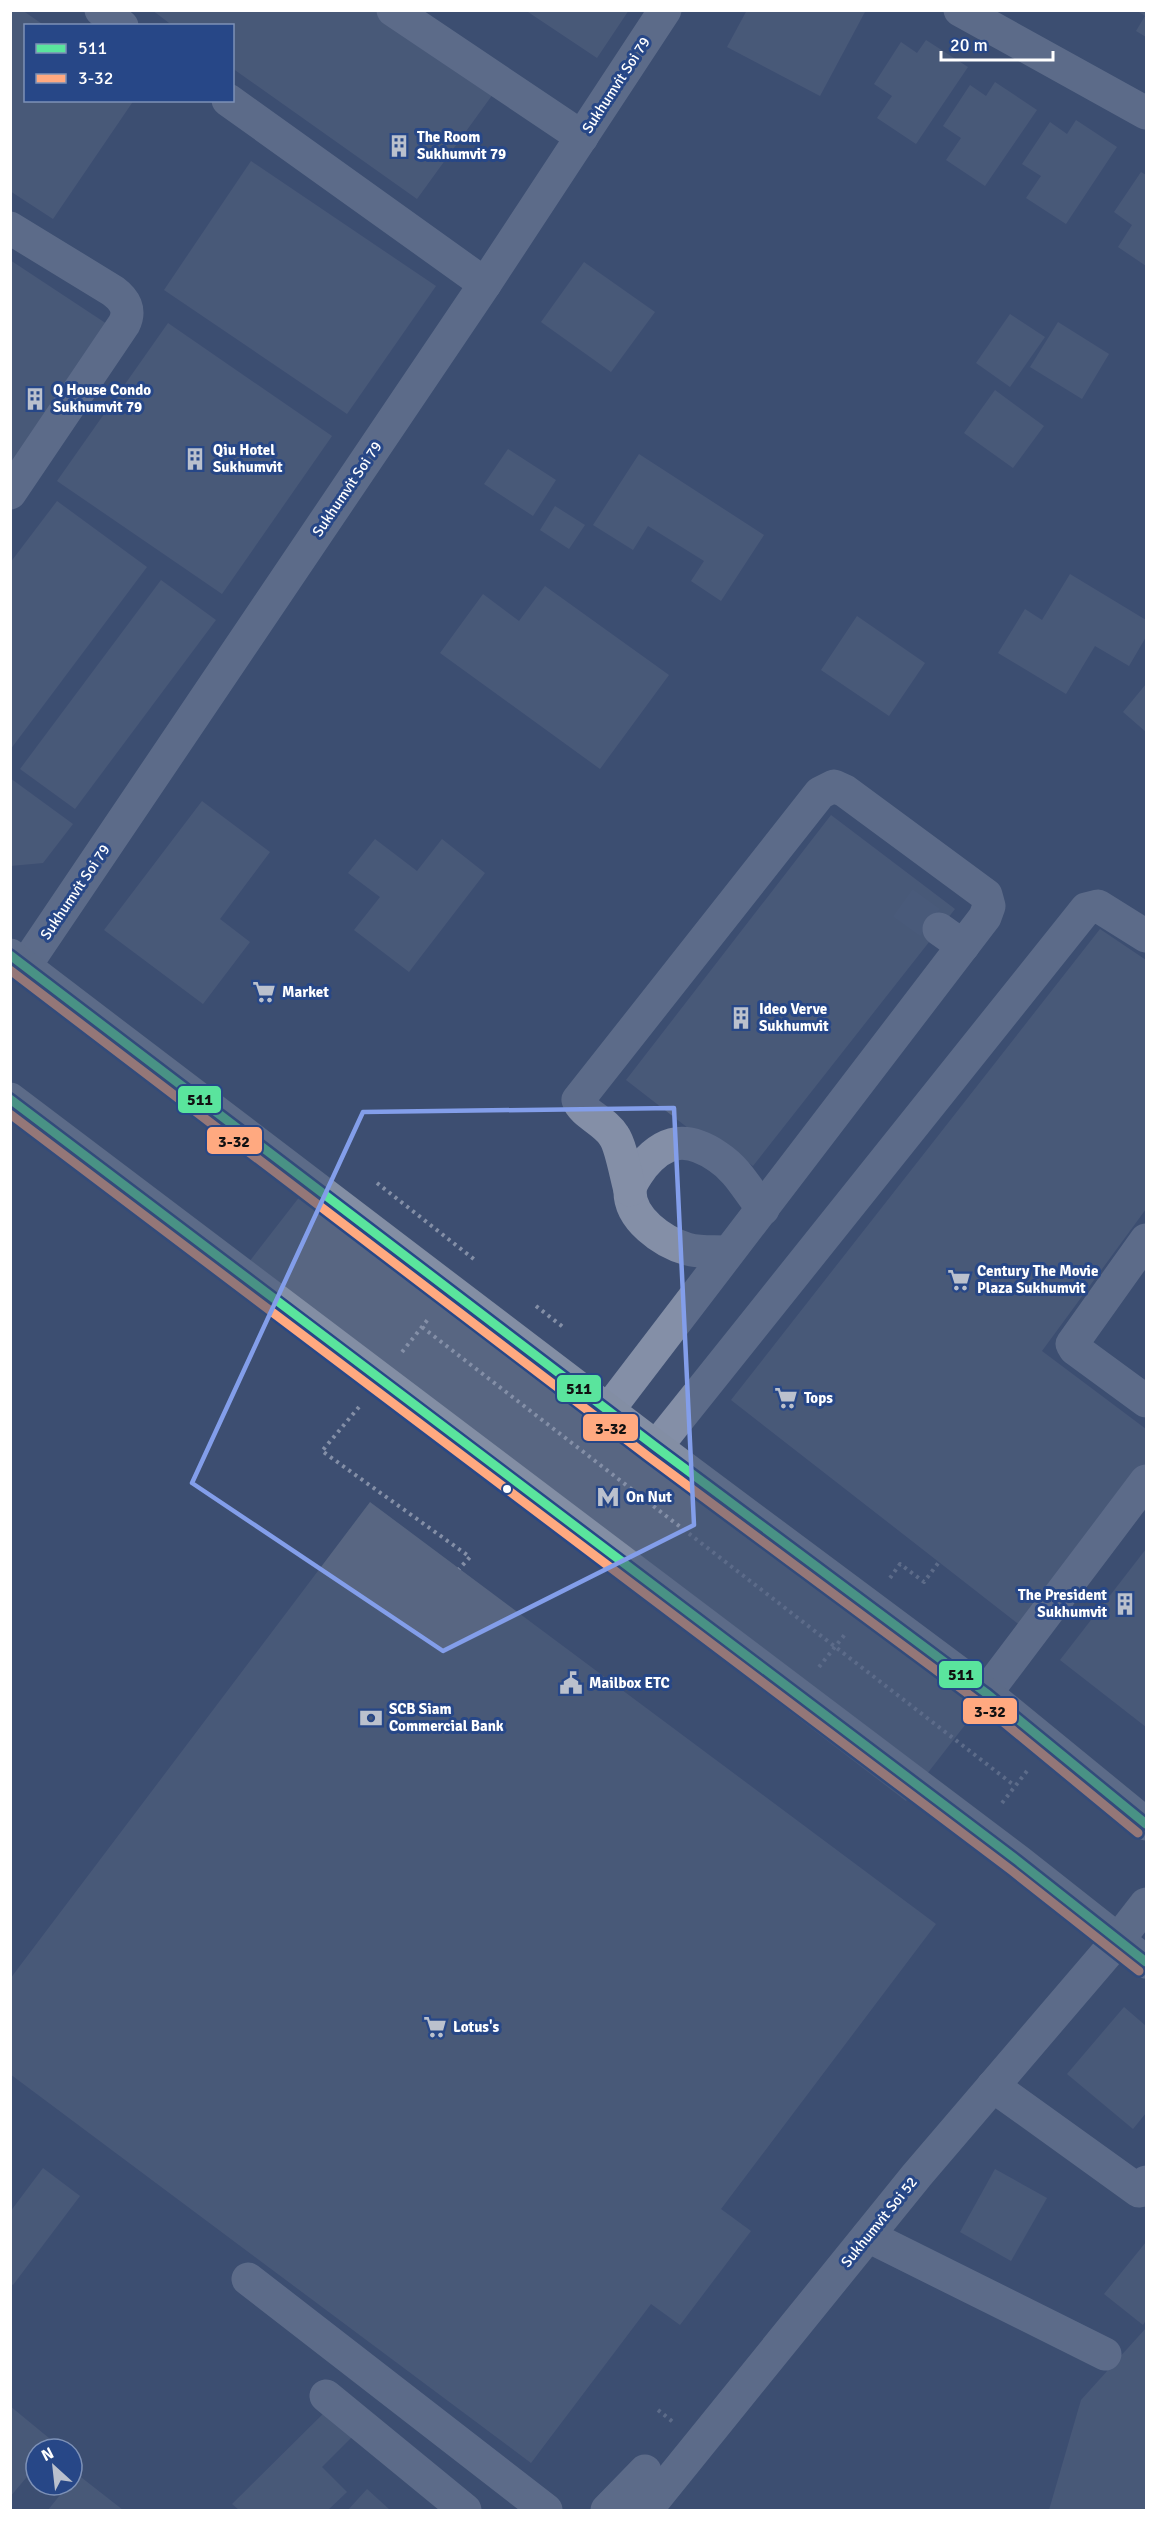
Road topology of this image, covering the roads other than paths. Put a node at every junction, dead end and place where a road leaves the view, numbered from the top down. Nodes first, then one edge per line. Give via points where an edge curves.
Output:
1 (101, 10) edge
2 (393, 10) edge
3 (665, 10) edge
4 (960, 10) edge
5 (119, 24) edge
6 (231, 102) edge
7 (1146, 113) edge
8 (582, 137) junction
9 (10, 228) edge
10 (486, 284) junction
11 (10, 493) edge
12 (1146, 936) edge
13 (18, 960) edge
14 (10, 1099) edge
15 (630, 1190) junction
16 (763, 1209) junction
17 (1146, 1240) edge
18 (728, 1252) junction
19 (1146, 1401) edge
20 (609, 1409) junction
21 (656, 1447) junction
22 (1146, 1481) edge
23 (986, 1693) junction
24 (1146, 1824) edge
25 (1146, 1904) edge
26 (1118, 1940) junction
27 (1146, 1962) edge
28 (993, 2086) junction
29 (1146, 2182) edge
30 (868, 2236) junction
31 (248, 2279) dead end
32 (1105, 2354) dead end
33 (326, 2396) dead end
34 (645, 2471) dead end
35 (465, 2511) edge
36 (546, 2511) edge
37 (607, 2511) edge
38 (646, 2511) edge

1 - 5 street
2 - 8 street
3 - 8 street, Sukhumvit Soi 79
4 - 7 street
6 - 10 street
8 - 10 street, Sukhumvit Soi 79
9 - 11 street via 113,291 128,311 124,324
10 - 13 street, Sukhumvit Soi 79
12 - 21 street via 1098,906 1086,909
13 - 20 main road
14 - 26 main road
15 - 16 street via 635,1177 656,1153 665,1146 683,1143 706,1150 725,1162
15 - 16 street via 616,1139 578,1100 820,793 834,786 986,896 988,911 951,937
15 - 18 street via 639,1216 663,1237 687,1249
16 - 18 street
17 - 19 street via 1072,1345
18 - 20 street
20 - 21 main road
21 - 23 main road
22 - 23 street
23 - 24 main road
25 - 26 main road
26 - 27 main road
26 - 28 street, Sukhumvit Soi 52
28 - 29 street via 1139,2191
28 - 30 street, Sukhumvit Soi 52
30 - 32 street
30 - 38 street, Sukhumvit Soi 52
31 - 36 street
33 - 35 street
34 - 37 street

